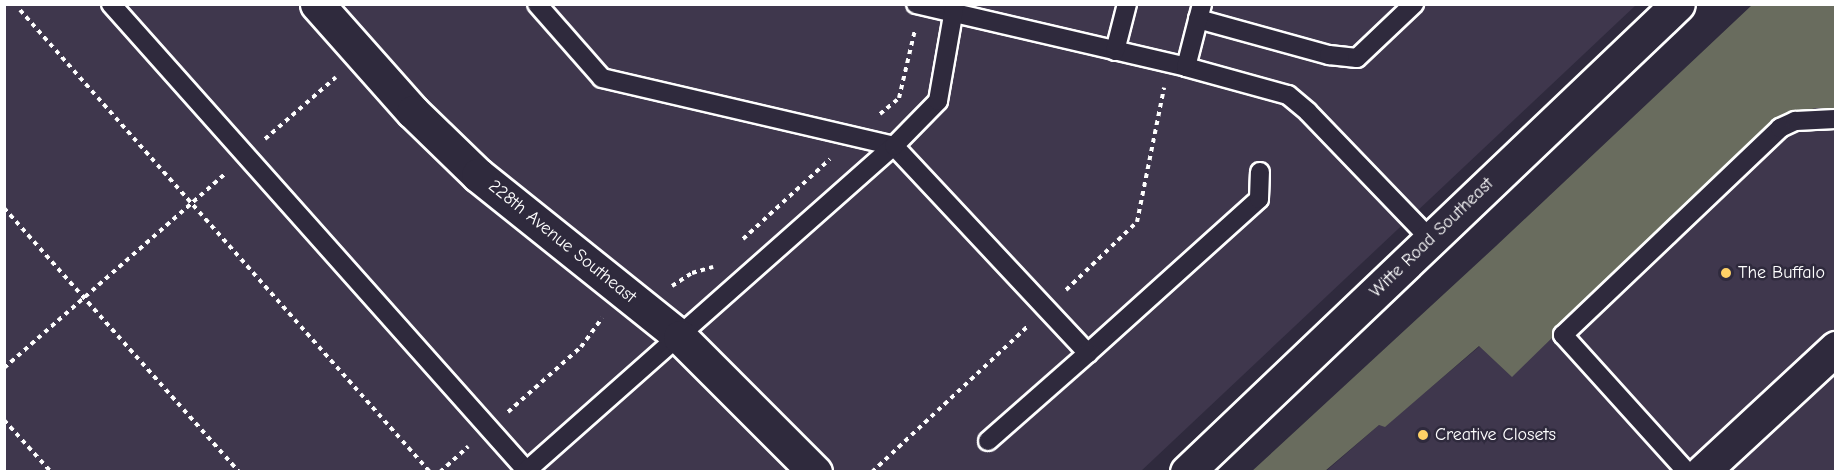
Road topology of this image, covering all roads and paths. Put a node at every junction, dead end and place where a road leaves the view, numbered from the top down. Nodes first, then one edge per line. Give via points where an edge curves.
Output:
1 (111, 4) edge
2 (317, 4) edge
3 (537, 4) edge
4 (1127, 4) edge
5 (1414, 4) edge
6 (1678, 4) edge
7 (918, 5) edge
8 (955, 9) edge
9 (20, 10) dead end
10 (1200, 12) edge
11 (1115, 51) junction
12 (361, 54) junction
13 (1186, 67) junction
14 (1836, 119) edge
15 (854, 138) junction
16 (894, 146) junction
17 (246, 156) junction
18 (1260, 172) dead end
19 (192, 203) junction
20 (4, 208) edge
21 (1431, 240) junction
22 (739, 243) dead end
23 (721, 259) dead end
24 (85, 298) junction
25 (634, 301) junction
26 (680, 337) junction
27 (1836, 348) edge
28 (1088, 353) junction
29 (4, 368) edge
30 (4, 420) edge
31 (489, 428) junction
32 (988, 441) dead end
33 (51, 471) edge
34 (239, 471) edge
35 (430, 471) edge
36 (440, 471) edge
37 (526, 471) edge
38 (815, 471) edge
39 (1187, 471) edge
40 (1688, 471) edge
41 (1702, 471) edge

1 - 17 lane
2 - 12 street, 228th Avenue Southeast
3 - 15 lane via 602,78
4 - 11 lane
5 - 10 lane via 1357,58 1329,55
6 - 21 street, Witte Road Southeast
7 - 8 lane
7 - 15 path via 898,98
8 - 11 lane
8 - 16 lane via 938,101
9 - 19 path
10 - 13 lane
11 - 13 lane
12 - 17 path
12 - 25 street, 228th Avenue Southeast via 478,175
13 - 21 lane via 1288,95
14 - 40 lane via 1795,121 1780,128 1563,335
15 - 16 lane
15 - 22 path
16 - 26 lane
16 - 28 lane
17 - 19 path
17 - 31 lane
18 - 28 lane via 1259,199
19 - 24 path
19 - 35 path
20 - 24 path
21 - 39 street, Witte Road Southeast
23 - 25 path via 712,267
24 - 29 path
24 - 34 path
25 - 26 street, 228th Avenue Southeast
25 - 31 path
26 - 37 lane
26 - 38 street, 228th Avenue Southeast
27 - 41 street
28 - 32 lane
30 - 33 path
31 - 36 path
31 - 37 lane

